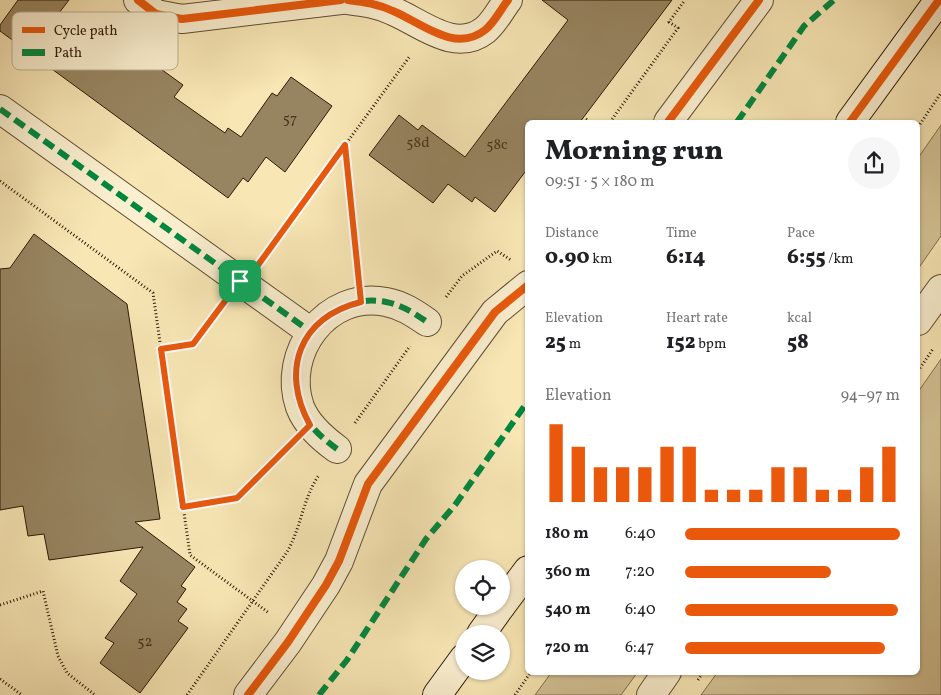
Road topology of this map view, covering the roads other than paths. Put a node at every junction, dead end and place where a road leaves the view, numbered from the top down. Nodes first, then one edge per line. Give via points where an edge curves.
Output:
1 (138, 0) edge
2 (341, 0) edge
3 (348, 0) edge
4 (508, 0) edge
5 (759, 0) edge
6 (939, 0) edge
7 (153, 12) edge
8 (178, 18) edge
9 (0, 109) edge
10 (669, 120) edge
11 (851, 120) edge
12 (525, 287) edge
13 (941, 288) edge
14 (920, 319) edge
15 (427, 322) dead end
16 (311, 332) junction
17 (337, 449) dead end
18 (525, 574) edge
19 (510, 594) edge
20 (455, 670) edge
21 (665, 675) edge
22 (248, 695) edge
23 (437, 695) edge
24 (651, 695) edge

1 - 7 street
2 - 8 street
3 - 4 street via 393,11 455,39 472,37 485,30
5 - 10 street
6 - 11 street
9 - 16 street
12 - 22 street via 495,312 368,484 338,561 295,632
13 - 14 street
15 - 16 street via 407,309 385,302 361,302 333,312
16 - 17 street via 301,349 296,368 300,408 310,425
18 - 19 street
20 - 23 street
21 - 24 street

